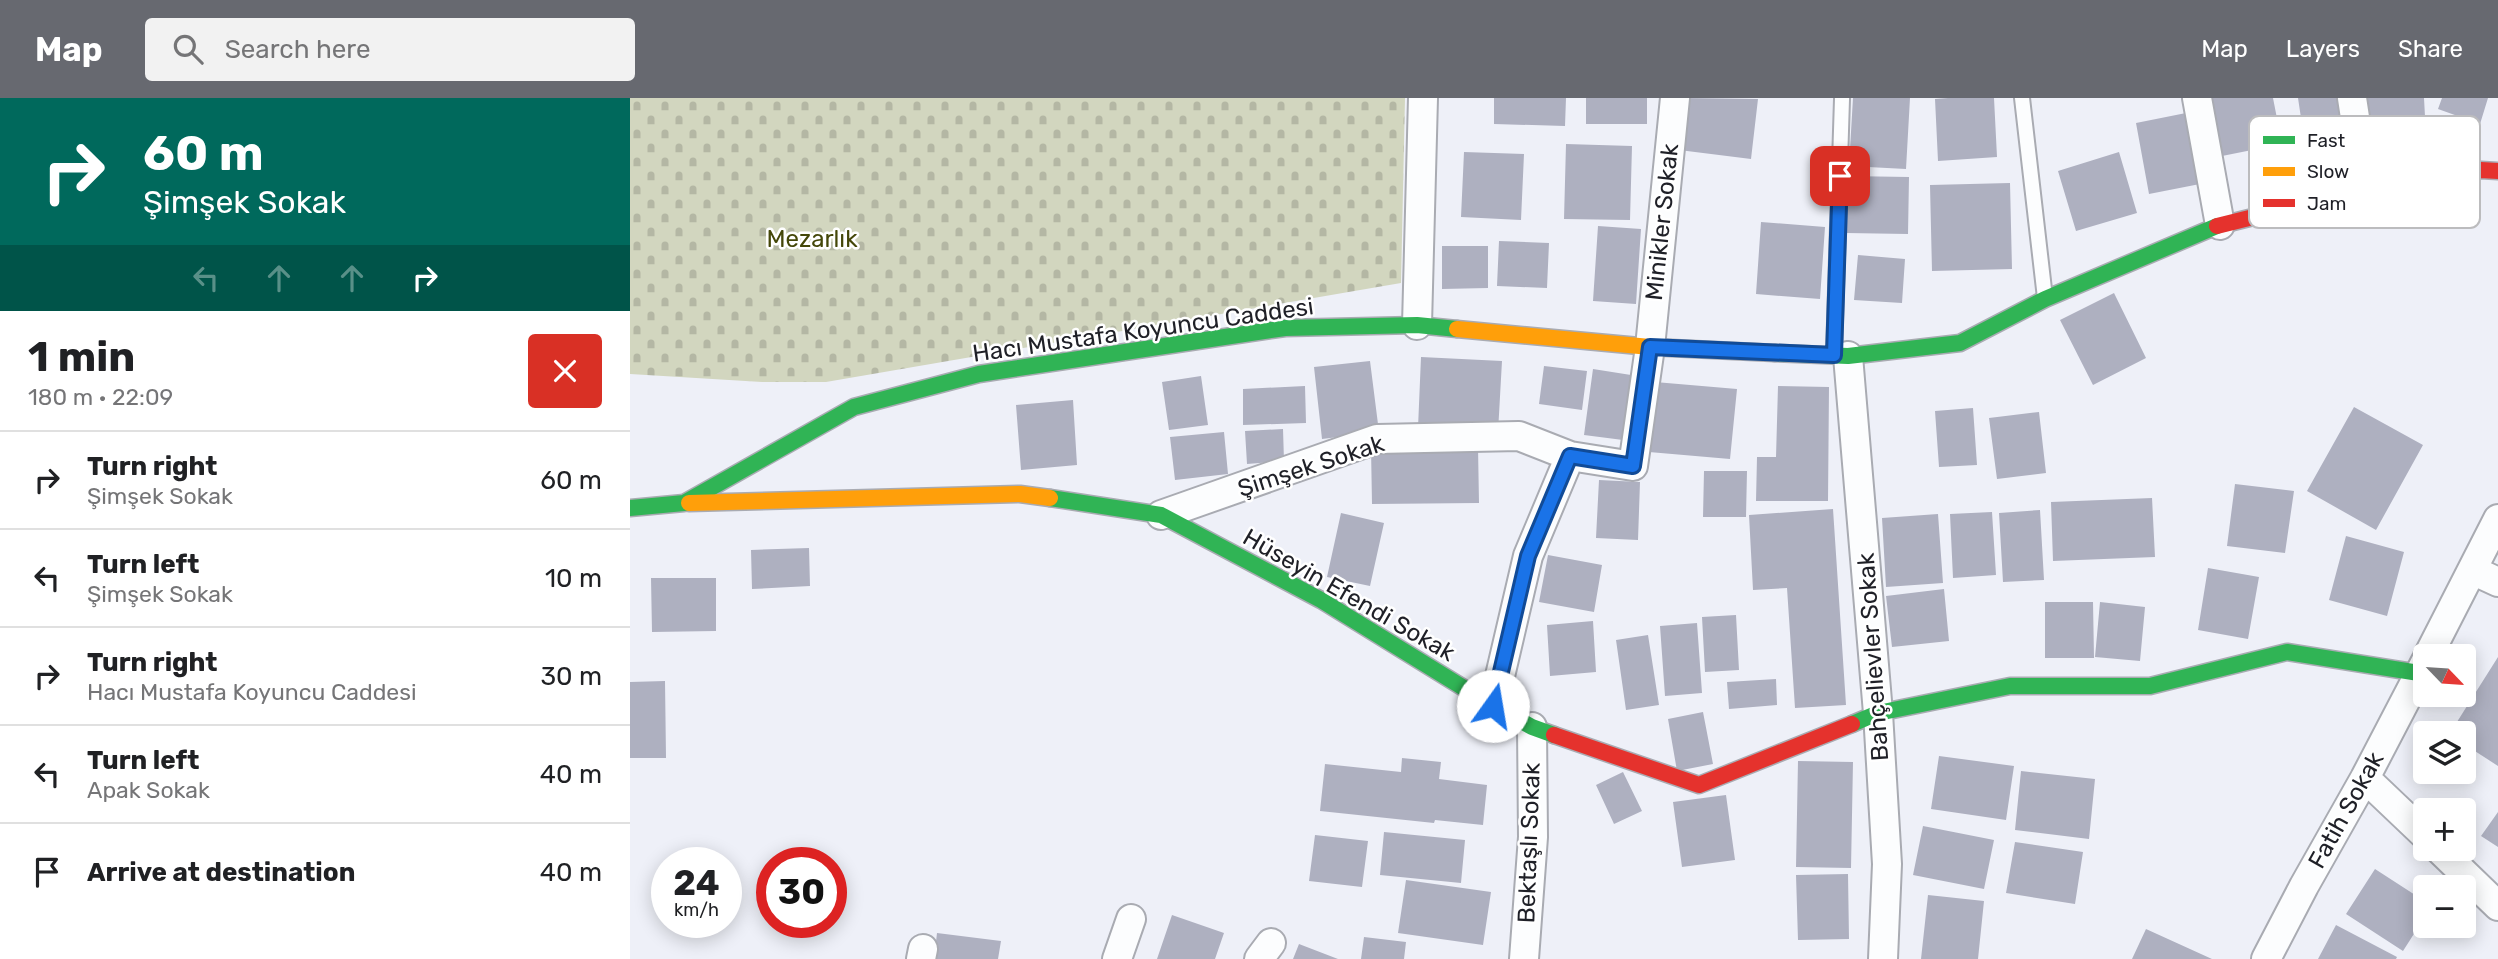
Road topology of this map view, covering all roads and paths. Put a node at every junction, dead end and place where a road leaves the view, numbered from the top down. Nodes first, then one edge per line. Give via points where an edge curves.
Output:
1 (1423, 98) edge
2 (1675, 98) edge
3 (2022, 98) edge
4 (2197, 98) edge
5 (2352, 98) edge
6 (1842, 99) edge
7 (2355, 116) edge
8 (2480, 170) edge
9 (2498, 171) edge
10 (2249, 218) edge
11 (2220, 225) junction
12 (2045, 299) junction
13 (1417, 325) junction
14 (1650, 347) junction
15 (1841, 356) junction
16 (1570, 456) junction
17 (684, 503) junction
18 (630, 508) edge
19 (1161, 515) junction
20 (2498, 519) edge
21 (2472, 570) junction
22 (2498, 582) edge
23 (2434, 644) edge
24 (2413, 662) edge
25 (2413, 684) edge
26 (1493, 706) junction
27 (1878, 713) junction
28 (1532, 727) junction
29 (2365, 778) junction
30 (2413, 824) edge
31 (2451, 861) edge
32 (2498, 906) edge
33 (1130, 919) dead end
34 (1116, 959) edge
35 (1524, 959) edge
36 (1883, 959) edge
37 (2266, 959) edge

1 - 13 street
2 - 14 street, Minikler Sokak
3 - 12 lane
4 - 11 street
5 - 7 street
6 - 15 lane
8 - 9 street, Hacı Mustafa Koyuncu Caddesi
10 - 11 street, Hacı Mustafa Koyuncu Caddesi
11 - 12 street, Hacı Mustafa Koyuncu Caddesi
12 - 15 street, Hacı Mustafa Koyuncu Caddesi via 1960,343
13 - 14 street, Hacı Mustafa Koyuncu Caddesi
13 - 17 street, Hacı Mustafa Koyuncu Caddesi via 1285,328 979,374 854,407
14 - 15 street, Hacı Mustafa Koyuncu Caddesi
14 - 16 street, Şimşek Sokak via 1633,466
15 - 27 street, Bahçelievler Sokak
16 - 19 street, Şimşek Sokak via 1519,436 1377,439
16 - 26 street via 1528,556
17 - 18 street, Hacı Mustafa Koyuncu Caddesi
17 - 19 street, Hüseyin Efendi Sokak via 1020,494
19 - 26 street, Hüseyin Efendi Sokak via 1321,600
20 - 21 street, Fatih Sokak
21 - 22 street
21 - 23 street, Fatih Sokak
24 - 27 street, Hüseyin Efendi Sokak via 2287,652 2150,686 2010,686
25 - 29 street, Fatih Sokak
26 - 28 street, Hüseyin Efendi Sokak
27 - 28 street, Hüseyin Efendi Sokak via 1699,785
27 - 36 street, Bahçelievler Sokak via 1887,864
28 - 35 street, Bektaşlı Sokak via 1533,837
29 - 30 street
29 - 37 street, Fatih Sokak
31 - 32 street
33 - 34 street

